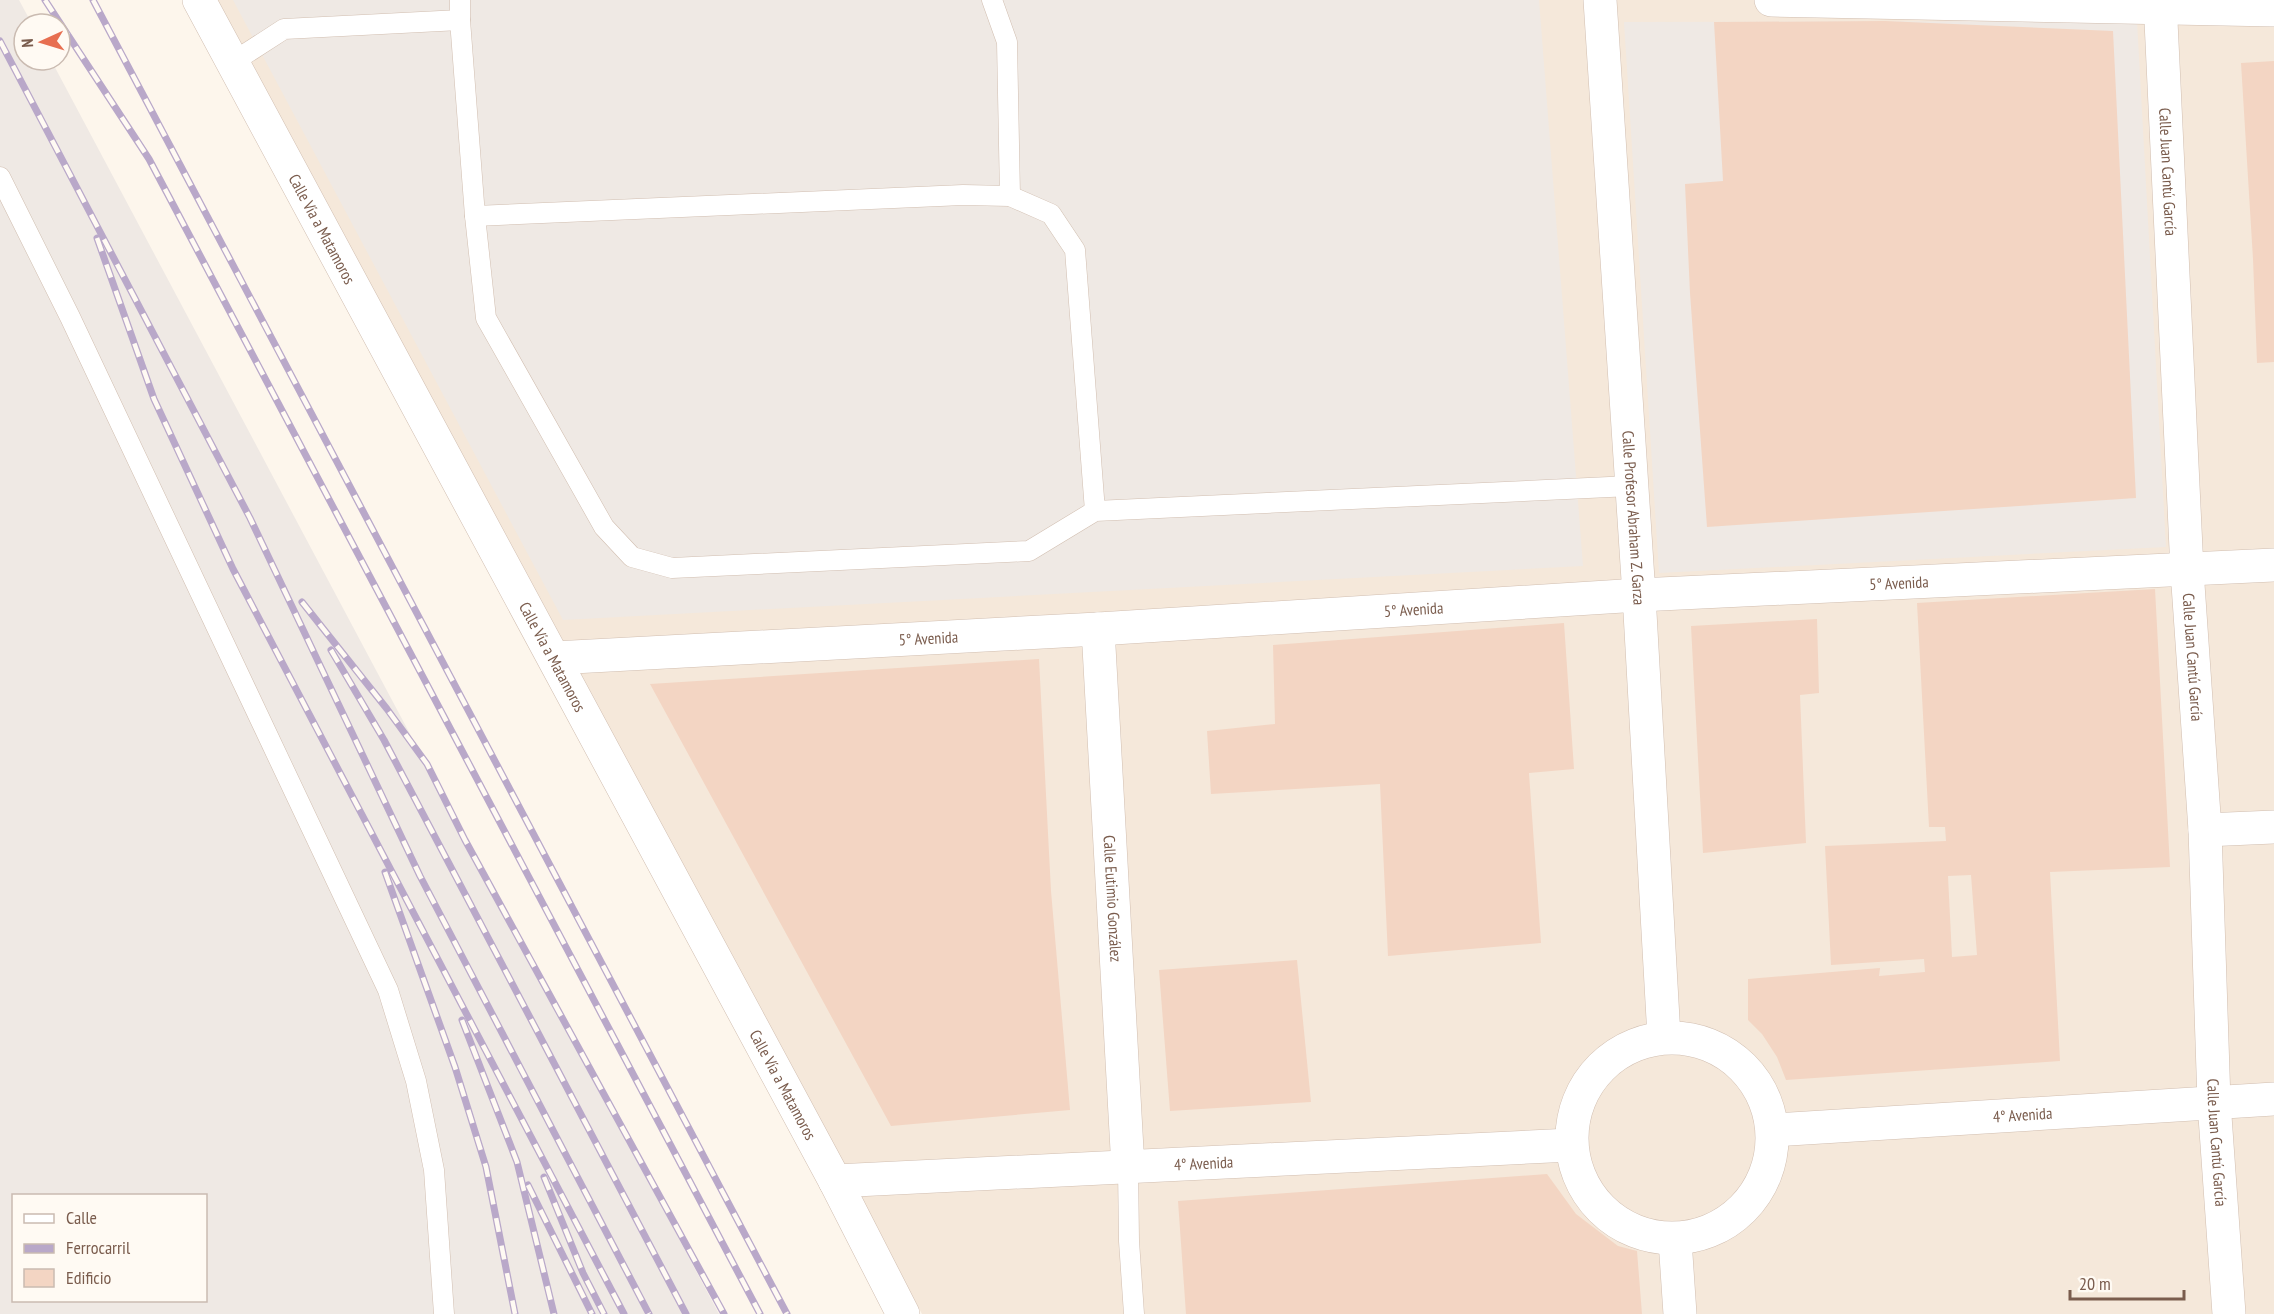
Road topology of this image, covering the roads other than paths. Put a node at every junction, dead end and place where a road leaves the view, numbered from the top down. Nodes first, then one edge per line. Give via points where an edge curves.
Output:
1 (199, 0) edge
2 (460, 0) edge
3 (992, 0) edge
4 (1600, 0) edge
5 (1771, 0) edge
6 (2160, 4) edge
7 (2274, 10) edge
8 (460, 20) junction
9 (233, 62) junction
10 (0, 177) edge
11 (1010, 196) junction
12 (475, 216) junction
13 (1631, 486) junction
14 (1095, 511) junction
15 (2274, 564) edge
16 (2187, 570) junction
17 (1639, 595) junction
18 (1098, 629) junction
19 (554, 658) junction
20 (2274, 827) edge
21 (2205, 830) junction
22 (1664, 1037) junction
23 (2274, 1099) edge
24 (2214, 1102) junction
25 (1773, 1130) junction
26 (1571, 1145) junction
27 (1128, 1168) junction
28 (836, 1181) junction
29 (1675, 1240) junction
30 (444, 1314) edge
31 (903, 1314) edge
32 (1134, 1314) edge
33 (1680, 1314) edge
34 (2229, 1314) edge

1 - 9 street, Calle Vía a Matamoros
2 - 8 lane
3 - 11 lane via 1007,42
4 - 13 street, Calle Profesor Abraham Z. Garza
5 - 6 street
6 - 7 street
6 - 16 street, Calle Juan Cantú García
8 - 9 lane via 284,29
8 - 12 lane
9 - 19 street, Calle Vía a Matamoros
10 - 30 lane via 388,990 416,1081 434,1170
11 - 12 lane
11 - 14 lane via 1051,214 1074,250
12 - 14 lane via 486,318 604,527 632,557 672,568 1029,551
13 - 14 lane
13 - 17 street, Calle Profesor Abraham Z. Garza
15 - 16 street, 5° Avenida
16 - 17 street, 5° Avenida
16 - 21 street, Calle Juan Cantú García
17 - 18 street, 5° Avenida
17 - 22 street, Calle Profesor Abraham Z. Garza
18 - 19 street, 5° Avenida
18 - 27 street, Calle Eutimio González
19 - 28 street, Calle Vía a Matamoros
20 - 21 street
21 - 24 street, Calle Juan Cantú García
22 - 25 street via 1695,1040 1724,1051 1749,1072 1765,1099
22 - 26 street via 1632,1045 1604,1063 1584,1089 1573,1119
23 - 24 street, 4° Avenida
24 - 25 street, 4° Avenida
24 - 34 street, Calle Juan Cantú García
25 - 29 street via 1770,1163 1758,1193 1736,1217 1707,1234
26 - 27 street, 4° Avenida
26 - 29 street via 1583,1188 1607,1216 1639,1234
27 - 28 street, 4° Avenida
27 - 32 lane
28 - 31 street, Calle Vía a Matamoros
29 - 33 street

